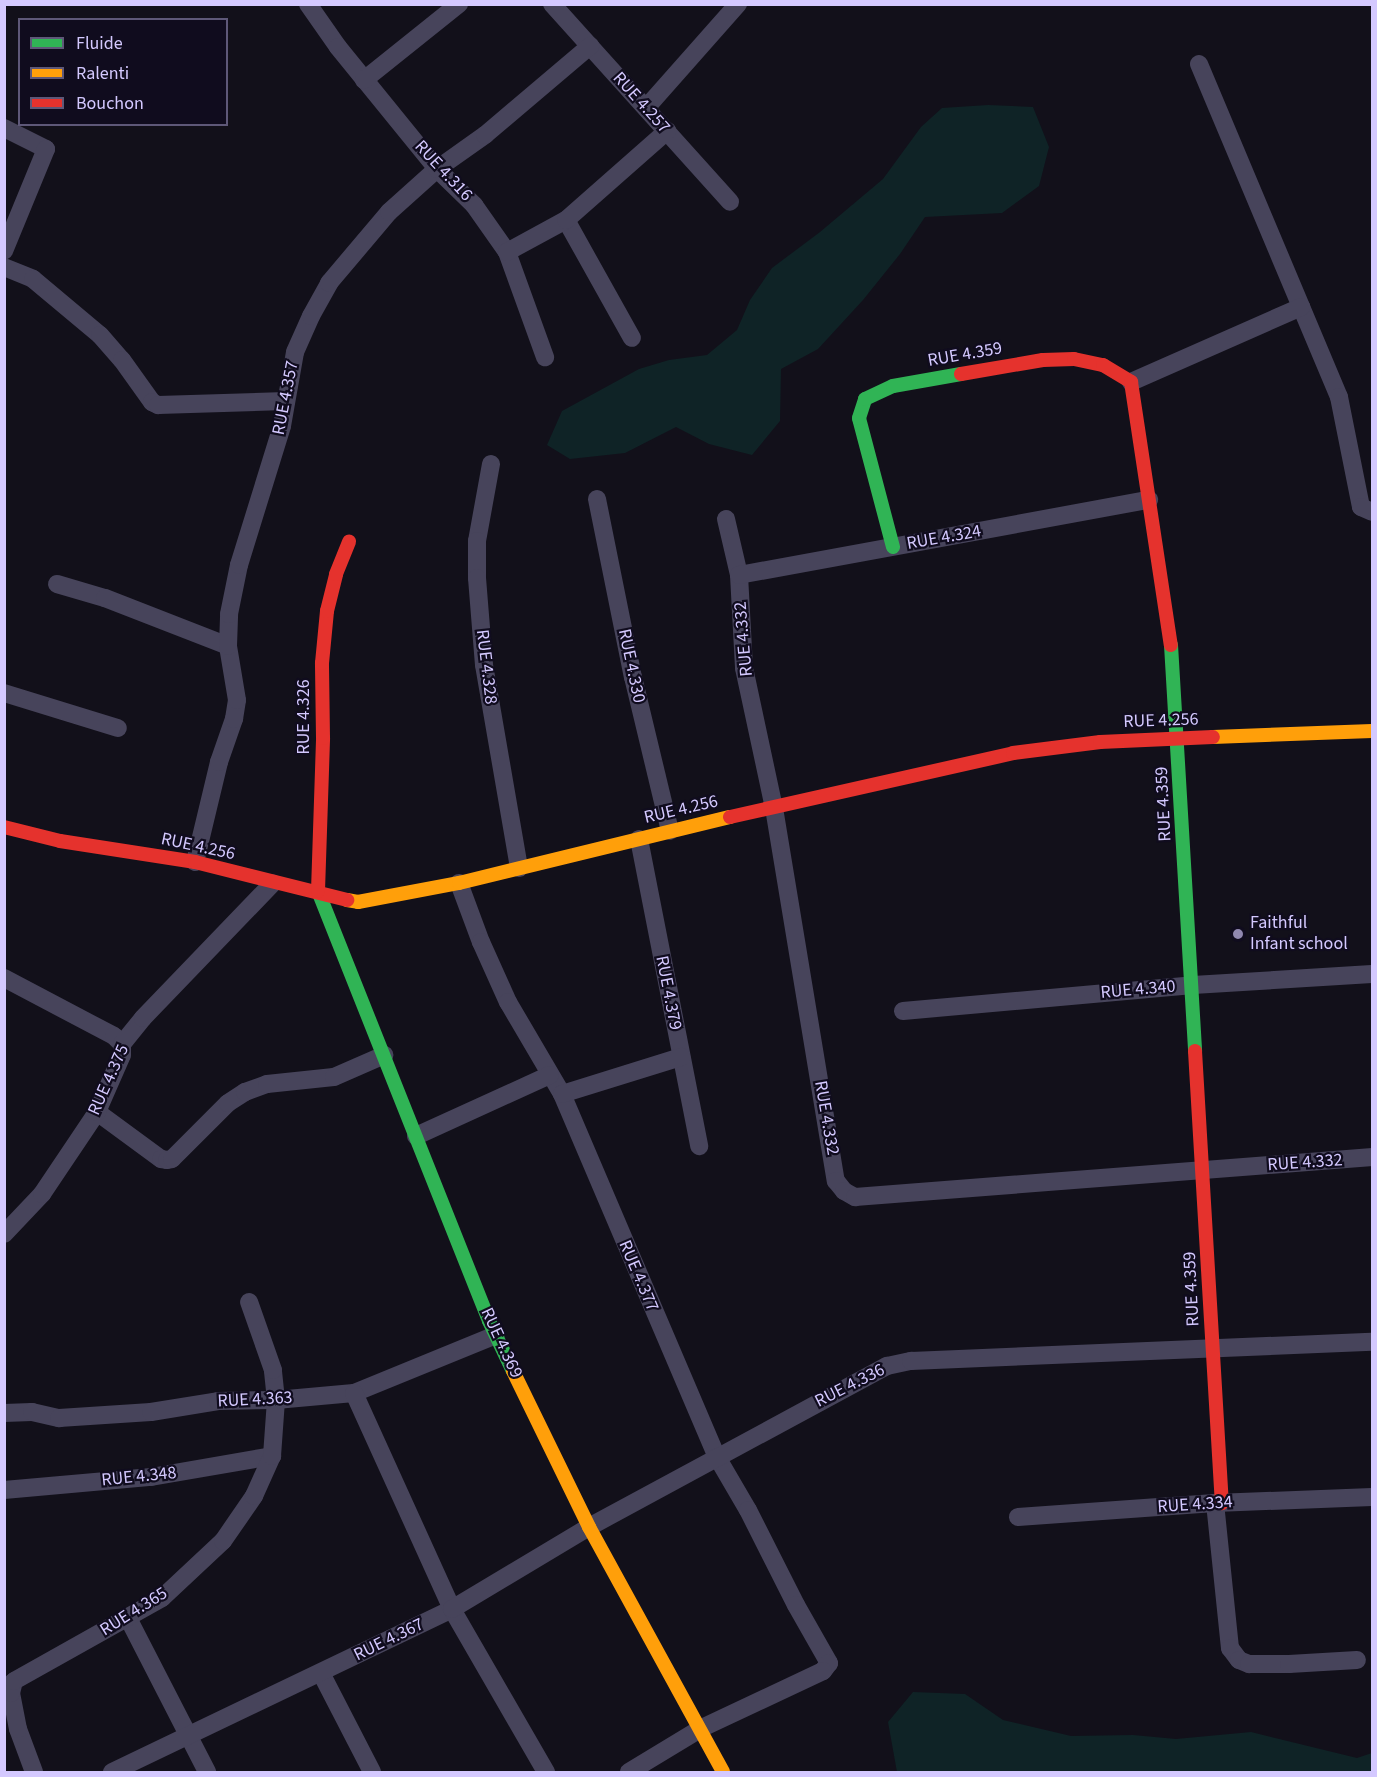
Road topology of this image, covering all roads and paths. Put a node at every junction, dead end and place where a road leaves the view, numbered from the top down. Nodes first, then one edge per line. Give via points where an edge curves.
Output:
1 (308, 4) edge
2 (459, 4) edge
3 (552, 4) edge
4 (738, 4) edge
5 (590, 46) junction
6 (1199, 64) dead end
7 (364, 80) junction
8 (646, 108) junction
9 (4, 128) edge
10 (667, 131) junction
11 (437, 169) junction
12 (730, 202) dead end
13 (566, 220) junction
14 (4, 251) edge
15 (507, 252) junction
16 (4, 267) edge
17 (1301, 308) junction
18 (632, 338) dead end
19 (545, 357) dead end
20 (1131, 382) junction
21 (286, 400) junction
22 (491, 464) dead end
23 (597, 499) dead end
24 (1149, 500) junction
25 (1372, 513) edge
26 (726, 519) dead end
27 (349, 542) dead end
28 (893, 547) junction
29 (739, 575) junction
30 (57, 584) dead end
31 (228, 646) junction
32 (4, 693) edge
33 (118, 728) dead end
34 (1372, 730) edge
35 (1179, 739) junction
36 (774, 808) junction
37 (4, 827) edge
38 (670, 831) junction
39 (639, 839) junction
40 (195, 862) junction
41 (519, 868) junction
42 (273, 883) junction
43 (459, 883) junction
44 (318, 895) junction
45 (1372, 974) edge
46 (4, 978) edge
47 (1193, 985) junction
48 (903, 1011) dead end
49 (122, 1044) junction
50 (384, 1055) junction
51 (681, 1058) junction
52 (550, 1075) junction
53 (562, 1094) junction
54 (97, 1112) junction
55 (416, 1136) junction
56 (699, 1146) dead end
57 (1372, 1157) edge
58 (1203, 1170) junction
59 (4, 1234) edge
60 (249, 1302) dead end
61 (496, 1335) junction
62 (1372, 1342) edge
63 (1213, 1348) junction
64 (354, 1393) junction
65 (276, 1400) junction
66 (4, 1413) edge
67 (272, 1456) junction
68 (717, 1457) junction
69 (4, 1490) edge
70 (1372, 1497) edge
71 (1219, 1503) junction
72 (1018, 1517) dead end
73 (589, 1527) junction
74 (452, 1609) junction
75 (128, 1618) junction
76 (1357, 1660) dead end
77 (321, 1673) junction
78 (700, 1729) junction
79 (188, 1736) junction
80 (34, 1773) edge
81 (112, 1773) edge
82 (207, 1773) edge
83 (372, 1773) edge
84 (546, 1773) edge
85 (628, 1773) edge
86 (723, 1773) edge

1 - 7 street, RUE 4.316
2 - 7 street
3 - 5 street, RUE 4.257
4 - 8 street
5 - 8 street, RUE 4.257
5 - 11 street, RUE 4.357 via 485,135
6 - 17 street
7 - 11 street, RUE 4.316
8 - 10 street, RUE 4.257
9 - 14 street via 46,149
10 - 12 street, RUE 4.257
10 - 13 street
11 - 15 street, RUE 4.316 via 474,205
11 - 21 street, RUE 4.357 via 389,212 329,283 296,352
13 - 15 street
13 - 18 street
15 - 19 street, RUE 4.316
16 - 21 street via 33,279 100,335 158,405
17 - 20 street
17 - 25 street via 1339,397 1361,507
20 - 24 street, RUE 4.359
20 - 28 street, RUE 4.359 via 1103,365 1074,359 1043,360 893,386 865,399 860,418 862,433
21 - 31 street, RUE 4.357 via 282,426 239,565 229,614
22 - 41 street, RUE 4.328 via 477,541 477,578 484,665
23 - 38 street, RUE 4.330 via 633,677
24 - 28 street, RUE 4.324
24 - 35 street, RUE 4.359 via 1170,626
26 - 29 street, RUE 4.332
27 - 44 street, RUE 4.326 via 327,611 322,663
28 - 29 street, RUE 4.324
29 - 36 street, RUE 4.332 via 744,668
30 - 31 street via 105,598
31 - 40 street, RUE 4.357 via 237,700
32 - 33 street
34 - 35 street, RUE 4.256
35 - 36 street, RUE 4.256 via 1100,742 1013,753
35 - 47 street, RUE 4.359
36 - 38 street, RUE 4.256
36 - 58 street, RUE 4.332 via 836,1181 844,1191 855,1197
37 - 40 street, RUE 4.256 via 60,841
38 - 39 street, RUE 4.256
39 - 41 street, RUE 4.256
39 - 51 street, RUE 4.379
40 - 42 street, RUE 4.256
41 - 43 street, RUE 4.256
42 - 44 street, RUE 4.256
42 - 49 street, RUE 4.375
43 - 44 street, RUE 4.256 via 358,902
43 - 52 street, RUE 4.377 via 508,1002
44 - 50 street, RUE 4.369
45 - 47 street, RUE 4.340
46 - 49 street via 114,1036
47 - 48 street, RUE 4.340
47 - 58 street, RUE 4.359
49 - 54 street, RUE 4.375 via 122,1055
50 - 54 street via 334,1077 267,1084 245,1092 167,1160
50 - 55 street, RUE 4.369
51 - 53 street
51 - 56 street, RUE 4.379
52 - 53 street, RUE 4.377
52 - 55 street
53 - 68 street, RUE 4.377
54 - 59 street, RUE 4.375 via 42,1194
55 - 61 street, RUE 4.369
57 - 58 street, RUE 4.332
58 - 63 street, RUE 4.359
60 - 65 street, RUE 4.365 via 273,1370
61 - 64 street, RUE 4.363
61 - 73 street, RUE 4.369
62 - 63 street, RUE 4.336
63 - 68 street, RUE 4.336 via 903,1362 886,1366
63 - 71 street, RUE 4.359
64 - 65 street, RUE 4.363
64 - 74 street
65 - 66 street, RUE 4.363 via 218,1401 151,1412 59,1418 32,1412
65 - 67 street, RUE 4.365
67 - 69 street, RUE 4.348 via 151,1477
67 - 75 street, RUE 4.365 via 254,1496 223,1541 162,1598
68 - 73 street, RUE 4.336
68 - 78 street, RUE 4.377 via 829,1663 823,1671
70 - 71 street, RUE 4.334
71 - 72 street, RUE 4.334
71 - 76 street via 1230,1648 1239,1660 1249,1664
73 - 74 street, RUE 4.336
73 - 78 street, RUE 4.369
74 - 77 street, RUE 4.367
74 - 84 street
75 - 79 street
75 - 80 street, RUE 4.365 via 14,1681 11,1693 18,1729
77 - 79 street, RUE 4.367
77 - 83 street
78 - 85 street
78 - 86 street, RUE 4.369
79 - 81 street, RUE 4.367
79 - 82 street

